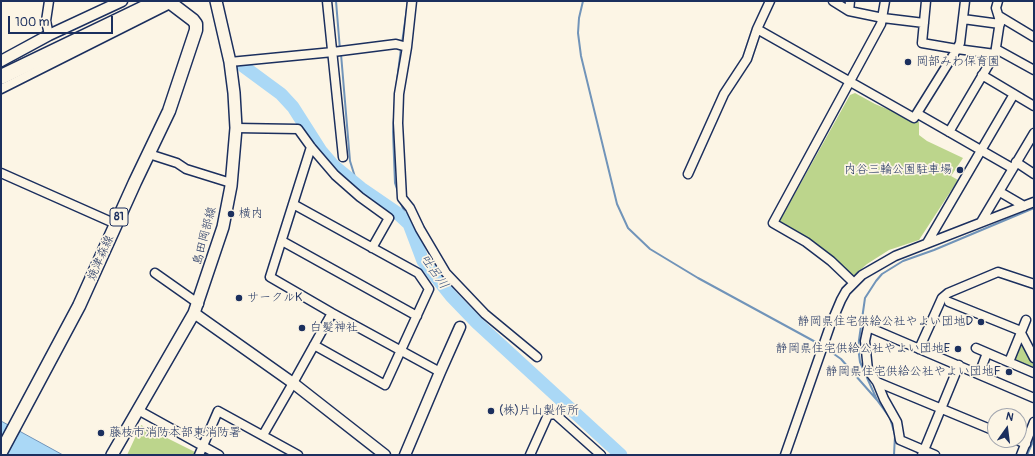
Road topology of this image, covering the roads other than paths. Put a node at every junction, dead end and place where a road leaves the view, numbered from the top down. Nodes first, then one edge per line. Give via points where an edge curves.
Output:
1 (49, 1) edge
2 (122, 1) edge
3 (137, 1) edge
4 (216, 1) edge
5 (327, 1) edge
6 (412, 1) edge
7 (770, 1) edge
8 (833, 1) edge
9 (850, 1) edge
10 (884, 1) edge
11 (926, 1) edge
12 (965, 1) edge
13 (998, 1) edge
14 (166, 2) edge
15 (849, 11) junction
16 (999, 16) junction
17 (882, 18) junction
18 (963, 19) junction
19 (924, 23) junction
20 (1000, 24) junction
21 (757, 29) junction
22 (49, 35) junction
23 (1034, 37) edge
24 (407, 47) junction
25 (957, 49) junction
26 (333, 52) junction
27 (995, 52) junction
28 (1, 60) edge
29 (1, 67) edge
30 (231, 67) junction
31 (1034, 70) edge
32 (982, 75) junction
33 (1, 77) edge
34 (850, 81) junction
35 (1, 89) edge
36 (1014, 94) junction
37 (1034, 106) edge
38 (918, 114) junction
39 (236, 128) junction
40 (949, 132) junction
41 (1034, 134) edge
42 (311, 147) junction
43 (980, 150) junction
44 (149, 154) junction
45 (343, 157) dead end
46 (1014, 165) junction
47 (1, 173) edge
48 (688, 174) dead end
49 (1034, 174) edge
50 (231, 183) junction
51 (1000, 192) junction
52 (1034, 202) edge
53 (293, 204) junction
54 (1024, 206) junction
55 (981, 222) junction
56 (116, 224) junction
57 (282, 241) junction
58 (927, 243) junction
59 (372, 248) junction
60 (155, 273) dead end
61 (854, 283) junction
62 (1034, 284) edge
63 (949, 302) dead end
64 (196, 309) junction
65 (332, 313) junction
66 (417, 316) junction
67 (1026, 320) dead end
68 (460, 327) dead end
69 (1021, 332) junction
70 (314, 345) junction
71 (976, 348) dead end
72 (919, 349) junction
73 (401, 351) junction
74 (987, 353) junction
75 (537, 357) dead end
76 (1034, 358) edge
77 (1009, 362) junction
78 (959, 365) junction
79 (440, 372) junction
80 (1034, 373) edge
81 (979, 374) junction
82 (877, 382) junction
83 (293, 383) junction
84 (1034, 398) edge
85 (941, 408) junction
86 (138, 410) junction
87 (1034, 422) edge
88 (987, 428) edge
89 (263, 435) junction
90 (1027, 441) edge
91 (203, 446) junction
92 (1, 452) edge
93 (923, 453) edge
94 (112, 455) edge
95 (199, 455) edge
96 (220, 455) edge
97 (298, 455) edge
98 (385, 455) edge
99 (405, 455) edge
100 (530, 455) edge
101 (601, 455) edge
102 (785, 455) edge
103 (935, 455) edge

1 - 22 street via 46,21
2 - 22 street
3 - 29 highway
4 - 30 main road, 島田岡部線
5 - 26 street
6 - 24 street
7 - 21 street
8 - 15 street
9 - 15 street
10 - 17 street
11 - 19 street
12 - 18 street
13 - 16 street via 996,8
14 - 33 highway
14 - 35 street
14 - 44 main road, 焼津森線 / 81 via 193,20 196,30 169,110
15 - 17 street
16 - 20 street
16 - 23 street
17 - 19 street
17 - 34 street
18 - 20 street
18 - 25 street
19 - 25 street via 922,43
20 - 27 street
21 - 34 street
21 - 48 street via 747,59 724,94
22 - 28 street
24 - 26 street via 396,44
24 - 75 street via 398,116 402,198 446,273 485,314
25 - 27 street
25 - 38 street
26 - 30 street
26 - 45 street
27 - 31 street
27 - 32 street
30 - 39 main road, 島田岡部線
32 - 36 street
32 - 40 street
34 - 38 street via 914,118
34 - 61 street via 773,223 806,242
36 - 37 street
36 - 43 street
38 - 40 street
39 - 42 street via 298,129
39 - 50 main road, 島田岡部線
40 - 43 street
41 - 46 street
42 - 53 street
42 - 59 street via 335,175 389,218
43 - 46 street
43 - 58 street
44 - 50 street
44 - 56 main road, 焼津森線 / 81
46 - 49 street
46 - 51 street
47 - 56 street
50 - 64 main road, 島田岡部線 via 223,227
51 - 54 street
51 - 55 street
52 - 54 street
53 - 57 street
53 - 59 street
54 - 55 street
55 - 58 street
56 - 92 main road, 焼津森線 / 81 via 79,306
57 - 65 street via 270,277
57 - 66 street
58 - 61 street via 895,256 862,275
59 - 66 street via 418,273 428,289
60 - 64 street
61 - 102 street via 846,290 824,341
62 - 72 street via 998,272 948,293 942,298
63 - 69 street
64 - 83 street
64 - 86 main road, 島田岡部線
65 - 70 street
65 - 73 street
66 - 73 street
67 - 69 street
68 - 79 street
69 - 76 street
69 - 77 street
70 - 73 street via 385,385
70 - 83 street
71 - 74 street
72 - 78 street
72 - 82 street via 868,327 865,341 866,358 868,370
73 - 79 street
74 - 77 street
74 - 81 street
77 - 80 street
78 - 81 street
78 - 85 street
79 - 99 street
81 - 84 street
82 - 85 street
82 - 93 street via 897,422 900,440
83 - 89 street
83 - 98 street
85 - 88 street
85 - 93 street
86 - 91 street
86 - 94 main road, 島田岡部線
87 - 90 street
89 - 91 street via 218,411
89 - 97 street
91 - 95 street
91 - 96 street
93 - 103 street
100 - 101 street via 548,415 554,414

